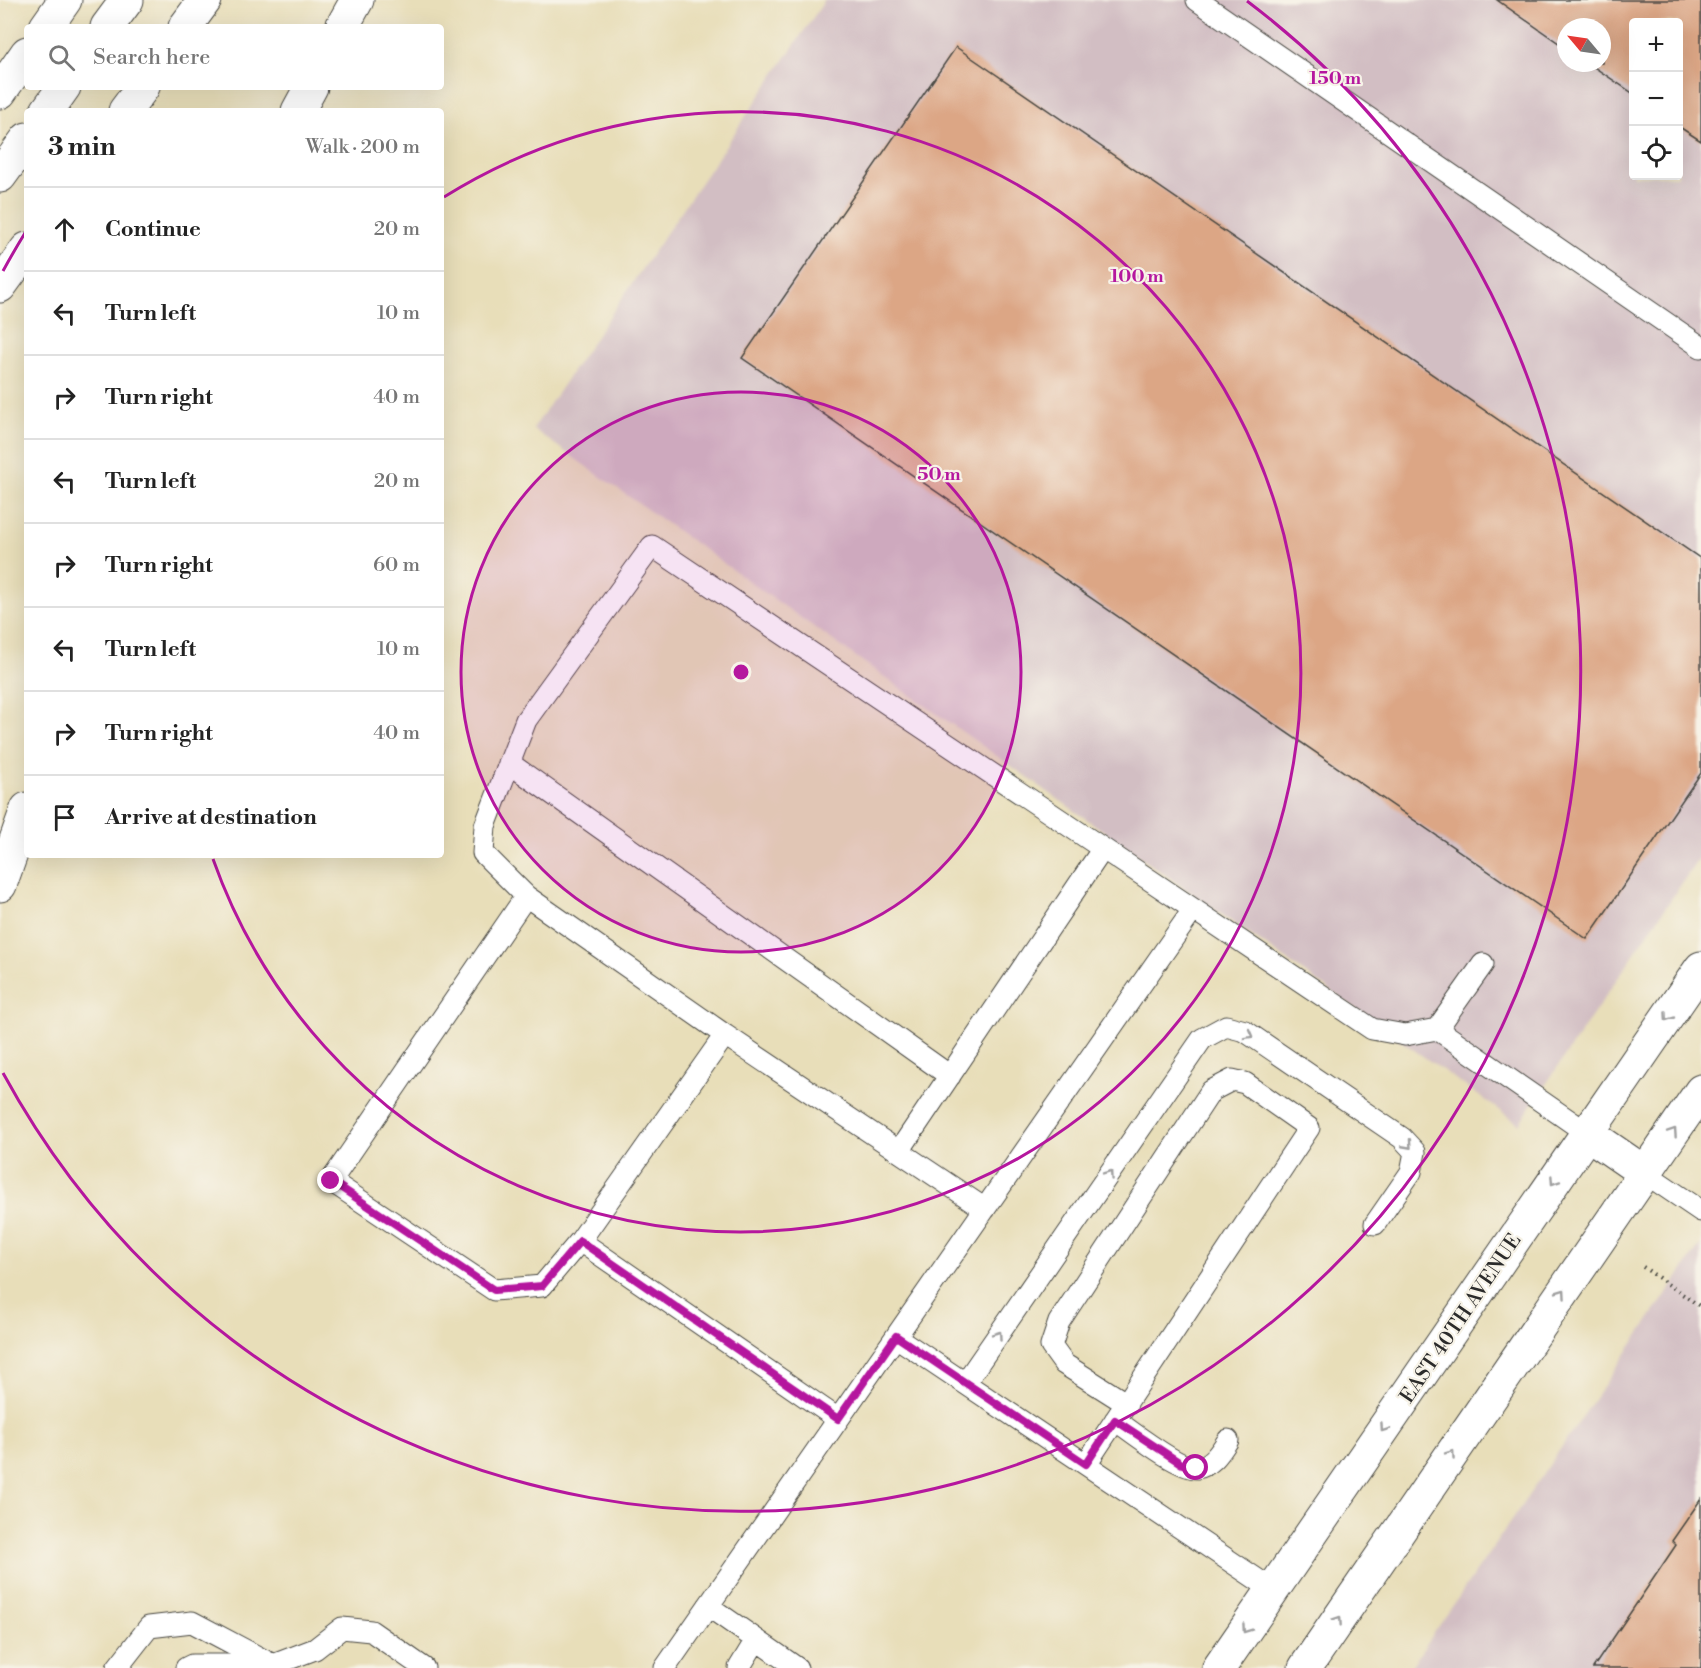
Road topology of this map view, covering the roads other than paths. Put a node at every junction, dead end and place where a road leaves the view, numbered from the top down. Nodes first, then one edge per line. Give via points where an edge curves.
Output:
1 (65, 0) edge
2 (127, 0) edge
3 (205, 0) edge
4 (357, 0) edge
5 (1197, 0) edge
6 (48, 24) edge
7 (109, 24) edge
8 (187, 24) edge
9 (344, 24) edge
10 (24, 57) edge
11 (62, 90) edge
12 (140, 90) edge
13 (309, 90) edge
14 (0, 92) edge
15 (49, 108) edge
16 (127, 108) edge
17 (300, 108) edge
18 (24, 143) edge
19 (0, 176) edge
20 (24, 253) edge
21 (0, 286) edge
22 (1701, 346) edge
23 (509, 763) junction
24 (24, 817) edge
25 (1102, 849) junction
26 (0, 885) edge
27 (526, 896) junction
28 (1193, 910) junction
29 (1483, 964) dead end
30 (1701, 969) edge
31 (1437, 1029) junction
32 (725, 1035) junction
33 (950, 1076) junction
34 (1701, 1091) edge
35 (1587, 1133) junction
36 (899, 1151) junction
37 (1645, 1173) junction
38 (985, 1209) junction
39 (1701, 1211) edge
40 (1375, 1224) dead end
41 (580, 1241) junction
42 (896, 1336) junction
43 (965, 1383) junction
44 (1121, 1412) junction
45 (838, 1419) junction
46 (1228, 1440) dead end
47 (1086, 1464) junction
48 (1273, 1590) junction
49 (708, 1606) junction
50 (756, 1640) junction
51 (273, 1665) junction
52 (117, 1668) edge
53 (186, 1668) edge
54 (424, 1668) edge
55 (665, 1668) edge
56 (739, 1668) edge
57 (797, 1668) edge
58 (1219, 1668) edge
59 (1305, 1668) edge

1 - 6 main road
2 - 7 main road
3 - 8 main road
4 - 9 main road
5 - 22 lane
10 - 14 main road
11 - 15 main road
12 - 16 main road
13 - 17 main road
18 - 19 main road
20 - 21 main road
23 - 25 lane via 526,720 652,546
23 - 27 lane via 485,826 483,854
23 - 33 lane
24 - 26 main road
25 - 28 lane
25 - 33 lane
27 - 32 lane
27 - 41 lane via 331,1181 494,1290 542,1286
28 - 31 lane via 1372,1029 1405,1035
28 - 38 lane
29 - 31 lane
30 -> 35 main road, EAST 40TH AVENUE
31 - 35 lane
32 - 36 lane
32 - 41 lane
33 - 36 lane
37 -> 34 main road
35 - 37 main road
35 -> 48 main road, EAST 40TH AVENUE
36 - 38 lane
37 - 39 lane
59 -> 37 main road
38 - 42 lane
43 -> 40 lane via 1202,1039 1226,1026 1245,1031 1402,1138 1415,1152 1411,1172
41 - 45 lane
42 - 43 lane
42 - 45 lane
43 - 47 lane
44 - 44 lane via 1309,1128 1245,1083 1232,1080 1211,1091 1059,1322 1051,1346 1064,1364
44 - 46 lane via 1182,1464 1196,1468 1214,1460
44 - 47 lane
45 - 49 lane
47 - 48 lane
48 -> 58 main road, EAST 40TH AVENUE
49 - 50 lane
49 - 55 lane
50 - 56 lane
50 - 57 lane
51 - 52 lane via 192,1622 149,1627
51 - 53 lane
51 - 54 lane via 315,1649 342,1628 371,1631

